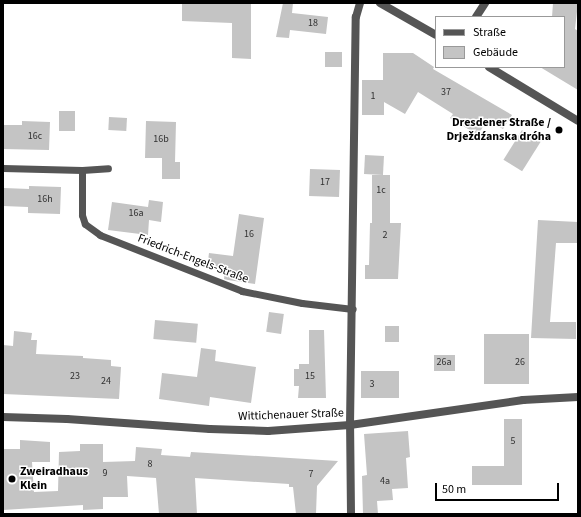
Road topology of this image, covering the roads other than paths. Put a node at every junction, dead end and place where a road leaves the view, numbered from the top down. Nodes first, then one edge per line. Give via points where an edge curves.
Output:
1 (360, 3) edge
2 (380, 3) edge
3 (485, 3) edge
4 (477, 16) edge
5 (435, 34) edge
6 (491, 68) edge
7 (578, 121) edge
8 (3, 168) edge
9 (108, 168) dead end
10 (82, 170) junction
11 (353, 309) junction
12 (578, 397) edge
13 (3, 417) edge
14 (350, 425) junction
15 (351, 514) edge

1 - 11 street via 356,17
2 - 5 street
3 - 4 street
6 - 7 street
8 - 10 lane
9 - 10 lane
10 - 11 lane, Friedrich-Engels-Straße via 82,214 85,224 100,235 242,291 302,303
11 - 14 street
12 - 14 street, Wittichenauer Straße via 524,400
13 - 14 street, Wittichenauer Straße via 245,430
14 - 15 street

